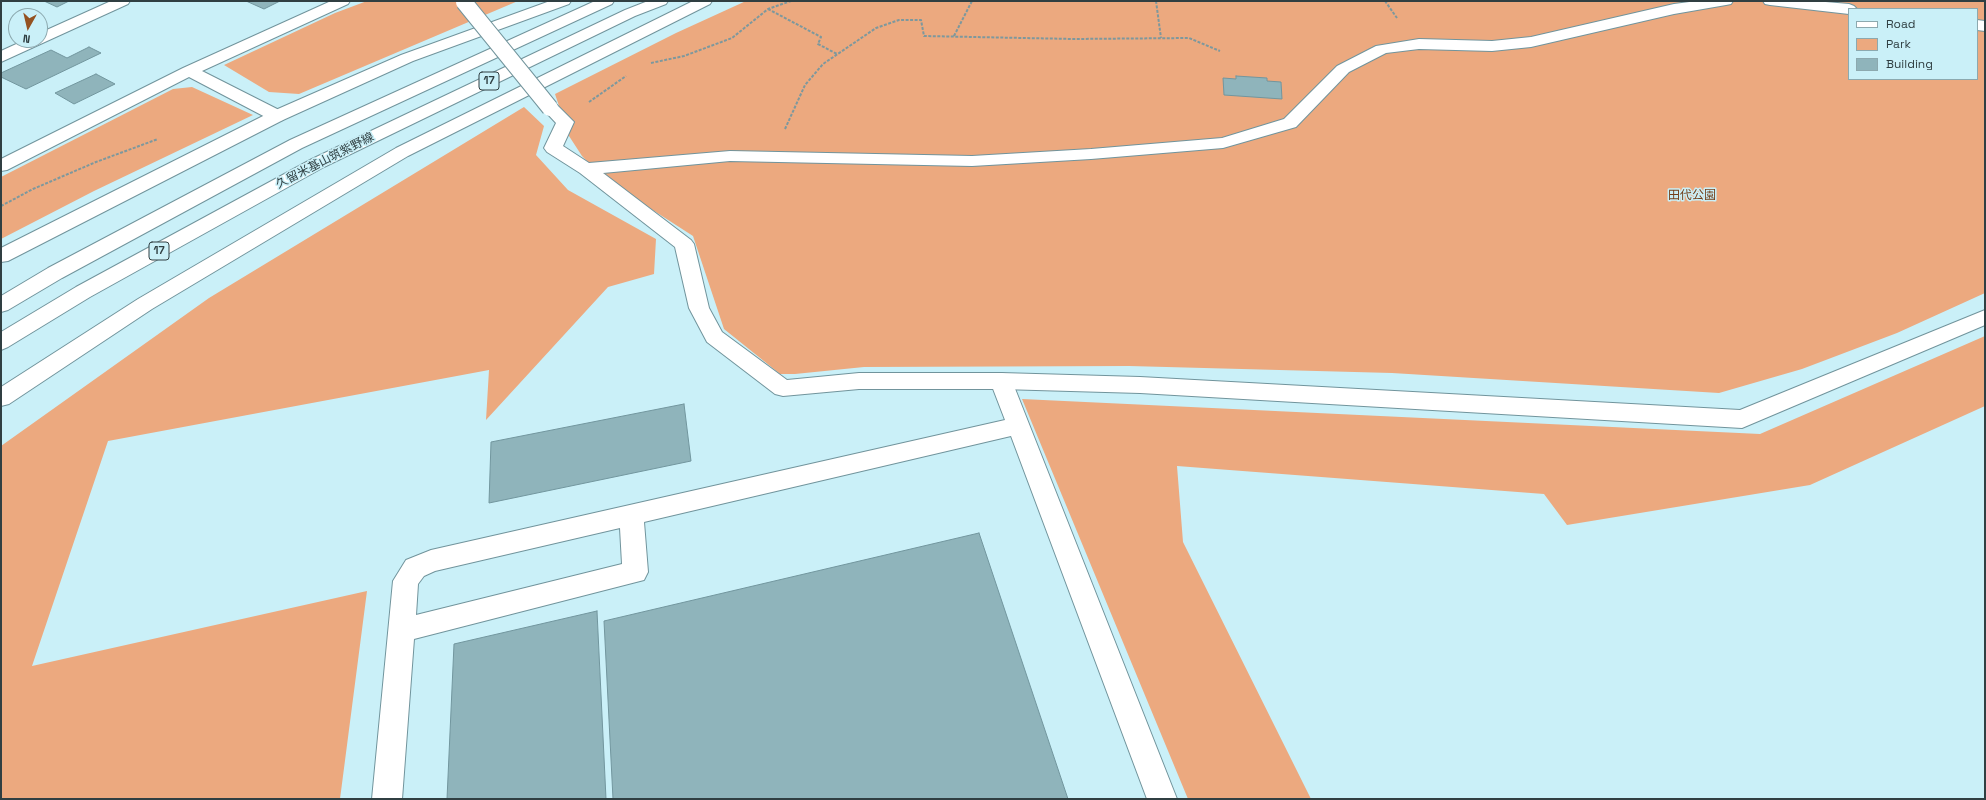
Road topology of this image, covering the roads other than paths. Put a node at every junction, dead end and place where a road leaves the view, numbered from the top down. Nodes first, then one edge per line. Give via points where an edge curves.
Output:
1 (123, 1) edge
2 (343, 1) edge
3 (564, 1) edge
4 (607, 1) edge
5 (661, 1) edge
6 (705, 1) edge
7 (1726, 1) edge
8 (1770, 1) edge
9 (464, 2) edge
10 (1848, 10) edge
11 (48, 36) edge
12 (21, 48) edge
13 (1, 57) edge
14 (189, 71) junction
15 (278, 116) junction
16 (1, 166) edge
17 (586, 169) junction
18 (1, 256) edge
19 (1, 305) edge
20 (1985, 316) edge
21 (1, 342) edge
22 (1001, 381) junction
23 (1, 398) edge
24 (1018, 426) junction
25 (631, 515) junction
26 (402, 630) junction
27 (386, 799) edge
28 (1162, 799) edge

1 - 11 street
2 - 14 street
3 - 15 street via 407,58
4 - 19 street, 17 via 296,144 55,273
5 - 21 street, 久留米基山筑紫野線 / 17 via 318,163 83,292
6 - 23 street via 402,152 145,304
7 - 17 street via 1674,9 1531,42 1492,46 1420,44 1382,49 1343,69 1290,123 1223,143 972,161 730,156
8 - 10 street
9 - 17 street, bridge via 550,108 565,122 553,148
12 - 13 street
14 - 15 street
14 - 16 street
15 - 18 street
17 - 22 street via 684,244 699,308 714,337 783,388 859,381
20 - 22 street via 1742,419 1148,385
22 - 24 street
24 - 25 street
24 - 28 street
25 - 26 street via 431,561 415,568 406,581
25 - 26 street via 635,572
26 - 27 street

